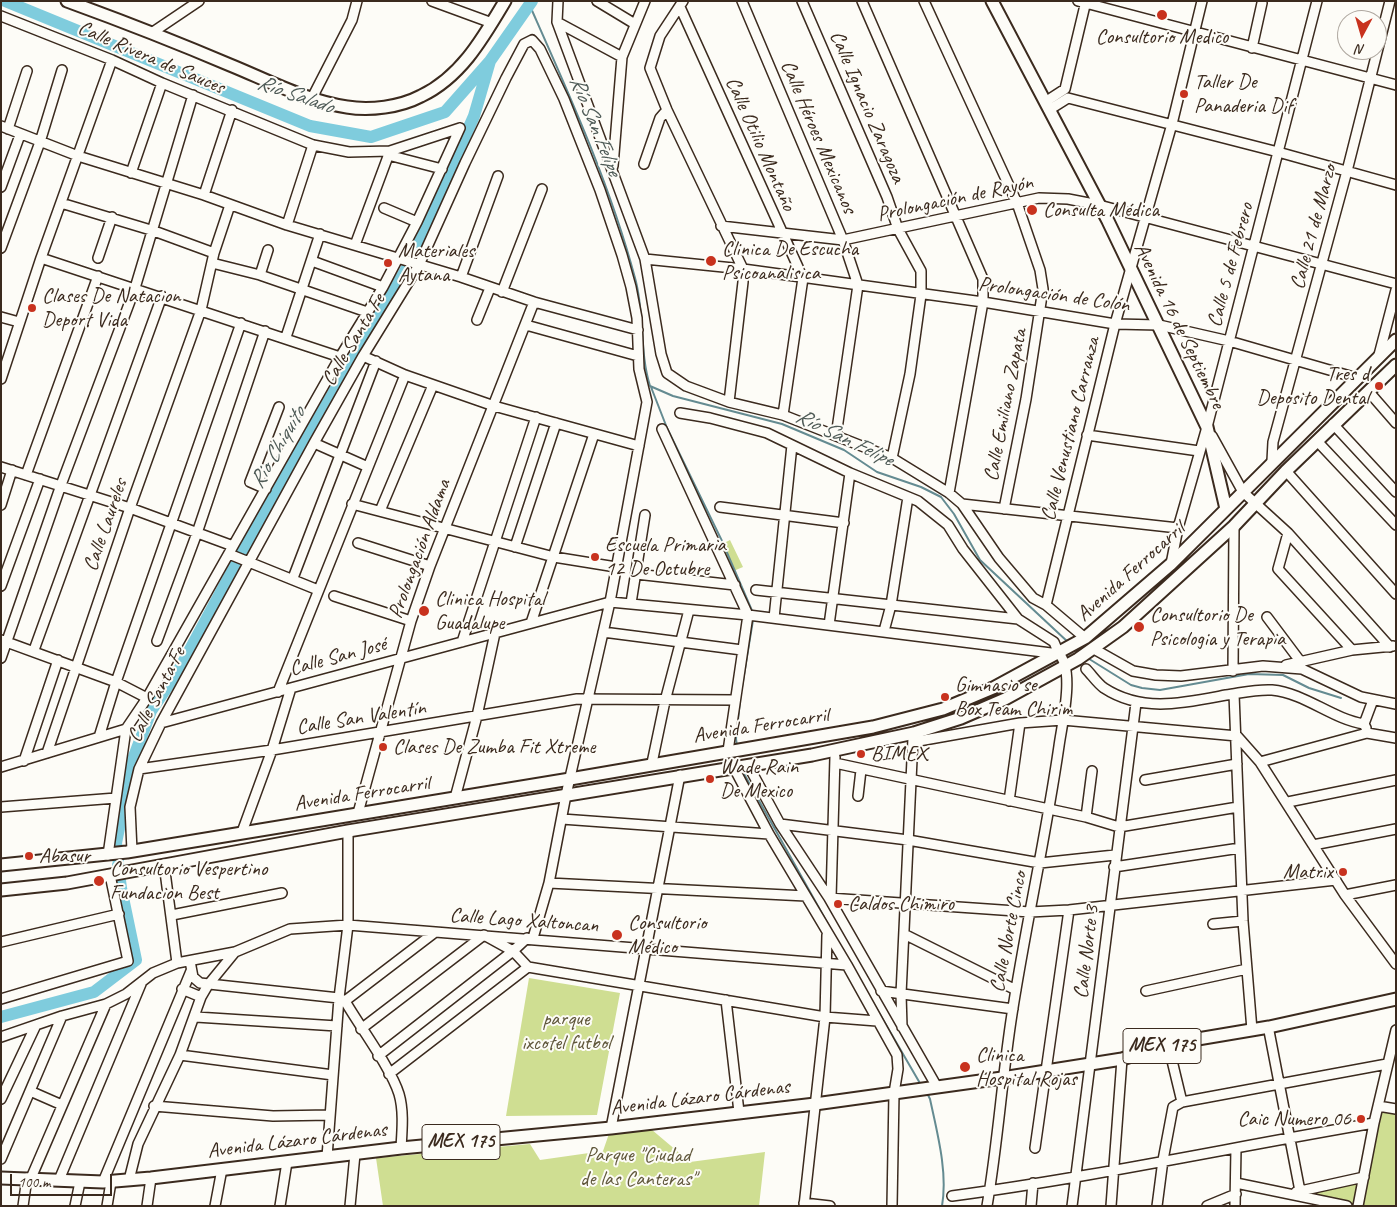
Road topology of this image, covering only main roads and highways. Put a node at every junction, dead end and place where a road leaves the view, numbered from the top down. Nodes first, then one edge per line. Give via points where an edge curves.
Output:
1 (68, 1) edge
2 (505, 1) edge
3 (992, 1) edge
4 (1396, 340) edge
5 (1396, 365) edge
6 (1226, 509) junction
7 (206, 838) junction
8 (211, 856) junction
9 (1, 865) edge
10 (1, 890) edge
11 (1396, 999) edge
12 (1, 1178) edge

1 - 2 main road via 153,32 312,98 363,109 419,98 451,78
3 - 6 main road, Avenida 16 de Septiembre via 1132,269 1207,427
4 - 6 main road, Avenida Ferrocarril
5 - 8 main road, Avenida Ferrocarril via 1254,502 1234,526 1123,627 1066,666 1005,699 961,718 913,737
6 - 7 main road, Avenida Ferrocarril via 1171,564 1081,640 993,688 943,709 873,726
7 - 8 main road
7 - 9 main road, Avenida Ferrocarril via 111,854
8 - 10 main road, Avenida Ferrocarril via 67,883
11 - 12 main road, Avenida Lázaro Cárdenas / MEX 175 via 1252,1030 1168,1044 1122,1059 894,1094 151,1178 107,1182

